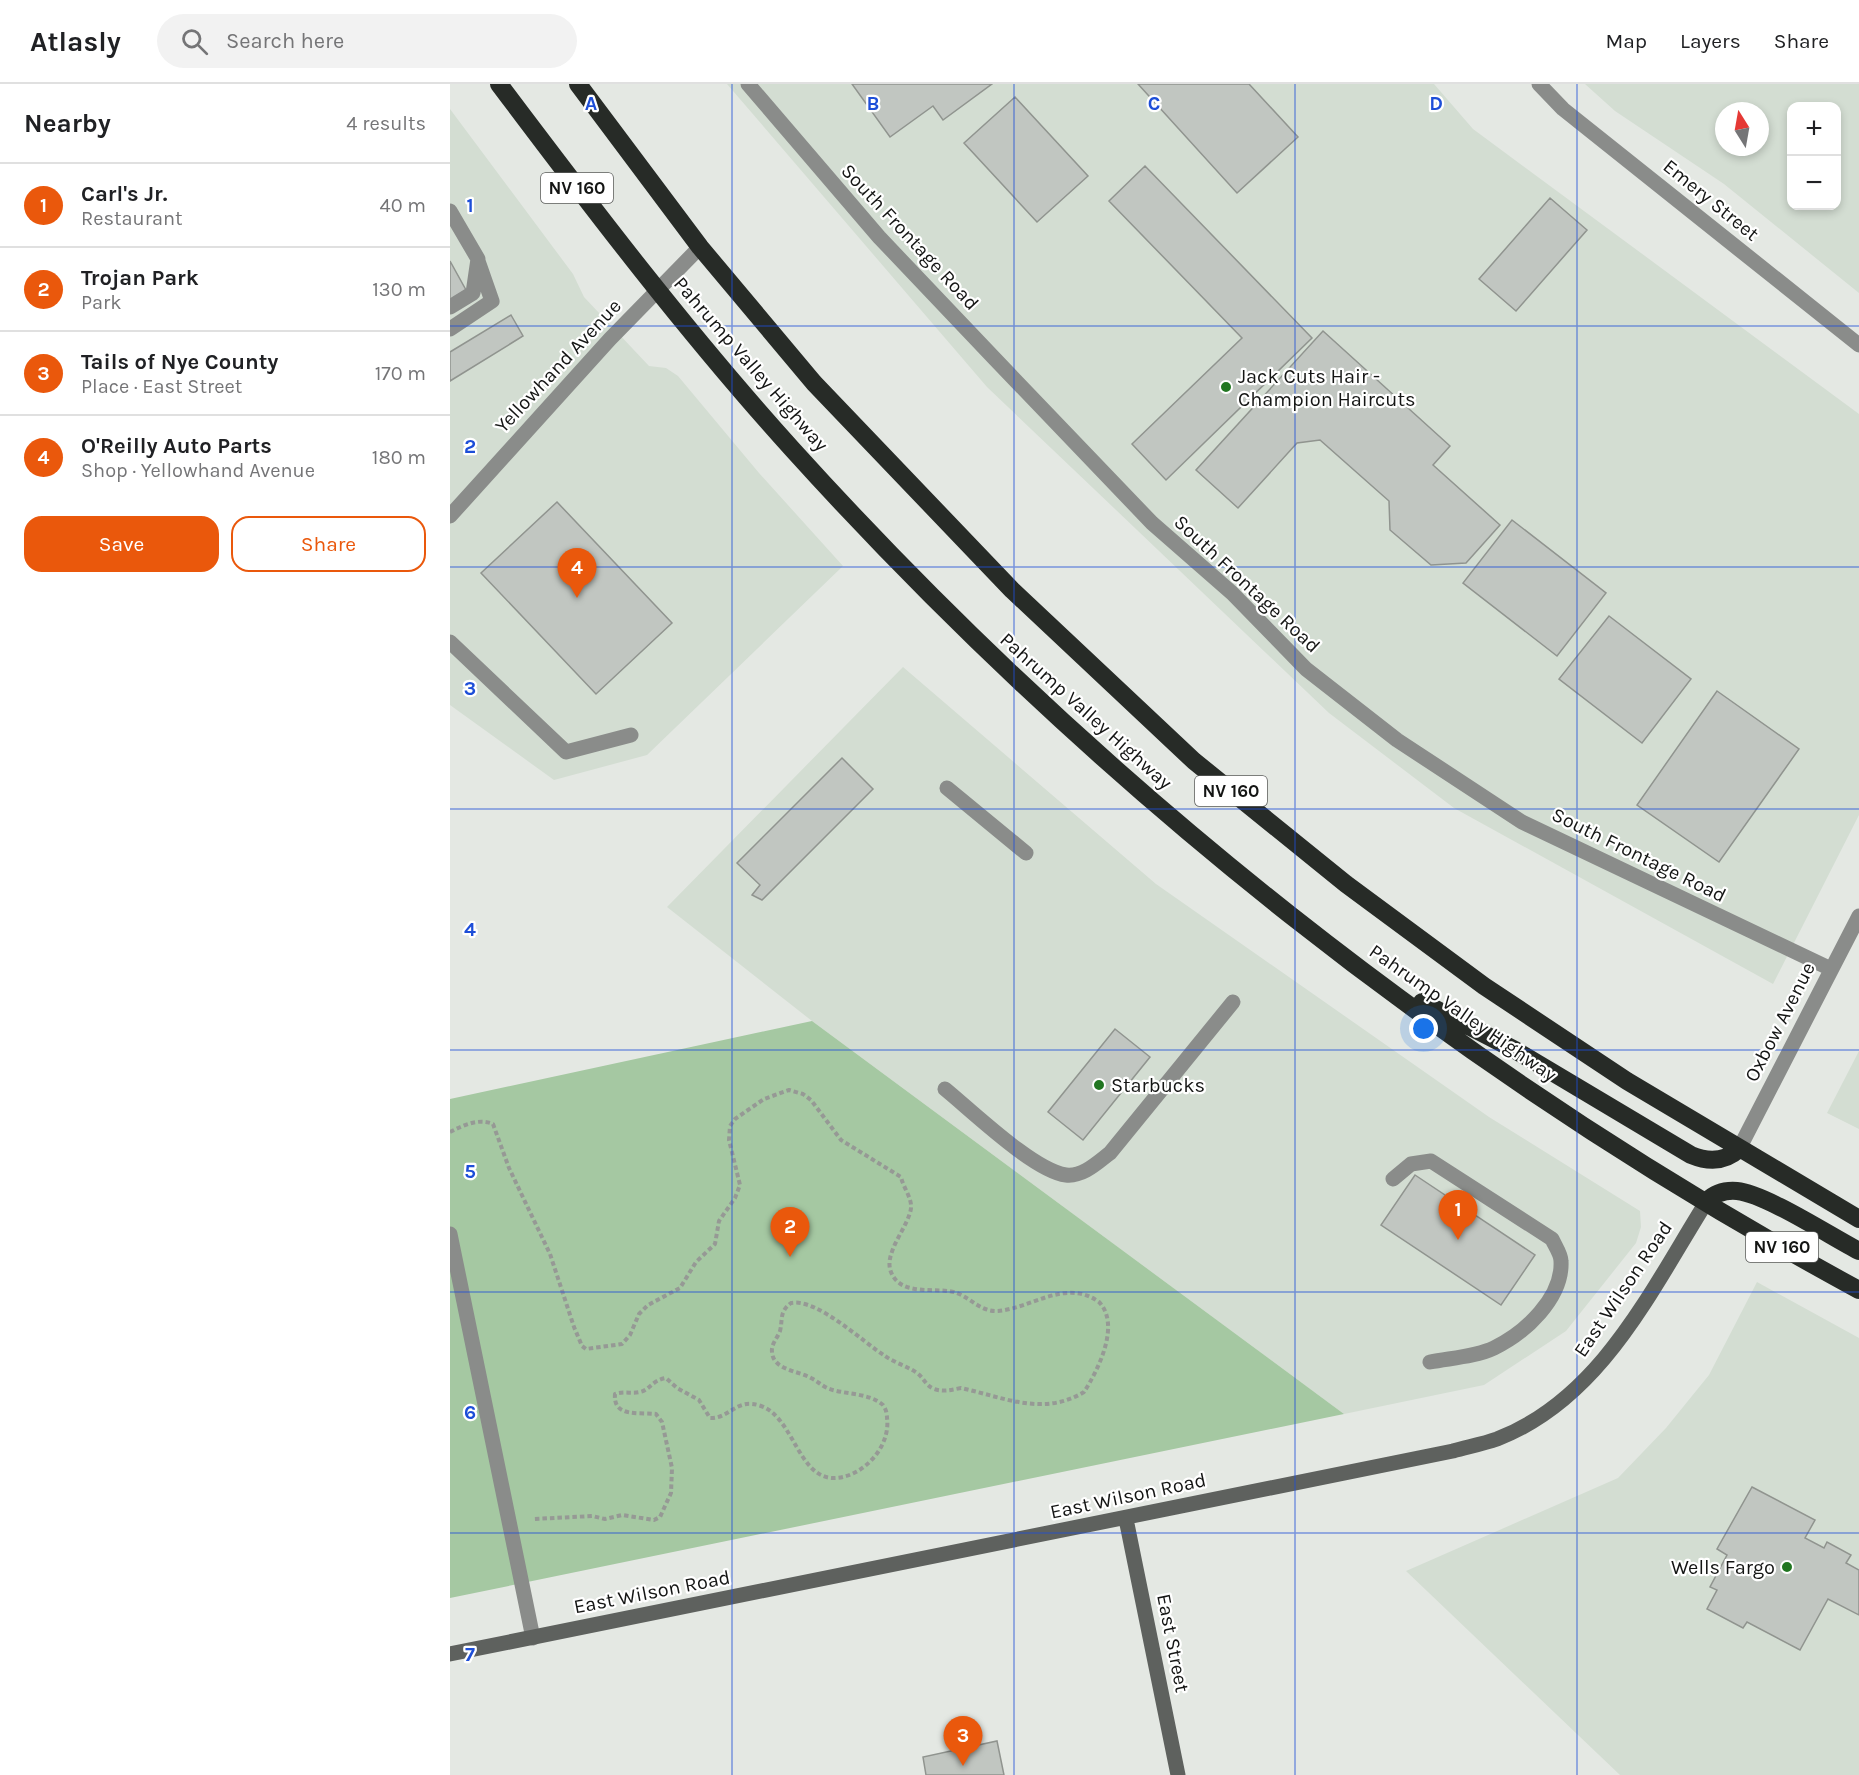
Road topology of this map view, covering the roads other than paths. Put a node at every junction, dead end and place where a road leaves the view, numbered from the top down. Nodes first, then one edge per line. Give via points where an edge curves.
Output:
1 (499, 84) edge
2 (578, 84) edge
3 (748, 84) edge
4 (1539, 84) edge
5 (450, 211) edge
6 (700, 247) junction
7 (478, 259) junction
8 (657, 290) junction
9 (450, 307) edge
10 (450, 329) edge
11 (1859, 345) edge
12 (450, 516) edge
13 (450, 642) edge
14 (630, 735) dead end
15 (946, 788) dead end
16 (1026, 853) dead end
17 (1859, 916) edge
18 (1832, 969) junction
19 (1367, 974) junction
20 (1233, 1002) dead end
21 (945, 1089) dead end
22 (1738, 1149) junction
23 (1393, 1179) dead end
24 (1707, 1201) junction
25 (1859, 1219) edge
26 (450, 1234) edge
27 (1859, 1251) edge
28 (1859, 1290) edge
29 (1430, 1362) dead end
30 (1126, 1519) junction
31 (533, 1638) junction
32 (450, 1654) edge
33 (1178, 1775) edge

1 - 8 highway, Pahrump Valley Highway / NV 160
2 - 6 highway, Pahrump Valley Highway / NV 160
3 - 18 street, South Frontage Road via 879,237 994,358 1152,523 1232,593 1306,669 1397,740 1522,822
4 - 11 street, Emery Street via 1563,109
5 - 7 street
6 - 8 street, Yellowhand Avenue
6 - 22 highway, Pahrump Valley Highway / NV 160 via 814,383 1012,591 1194,762 1346,884 1484,986
7 - 9 street via 473,293
7 - 10 street via 492,301
8 - 12 street, Yellowhand Avenue
8 - 19 highway, Pahrump Valley Highway / NV 160 via 794,450 976,641 1090,747 1221,860
13 - 14 street via 566,752
15 - 16 street
17 - 18 street, Oxbow Avenue
18 - 22 street, Oxbow Avenue
19 - 22 highway via 1515,1050 1691,1155 1711,1161
19 - 24 highway, Pahrump Valley Highway / NV 160 via 1492,1064
20 - 21 street via 1110,1153 1088,1170 1067,1175 1043,1168
22 - 25 highway, Pahrump Valley Highway / NV 160
23 - 29 street via 1411,1164 1431,1161 1552,1239 1561,1259 1558,1282 1539,1314 1516,1336 1491,1349
24 - 27 highway via 1718,1193 1736,1191 1761,1198
24 - 28 highway, Pahrump Valley Highway / NV 160
24 - 30 street, East Wilson Road via 1596,1370 1550,1411 1524,1426 1453,1451
26 - 31 street
30 - 31 street, East Wilson Road
30 - 33 street, East Street
31 - 32 street, East Wilson Road

